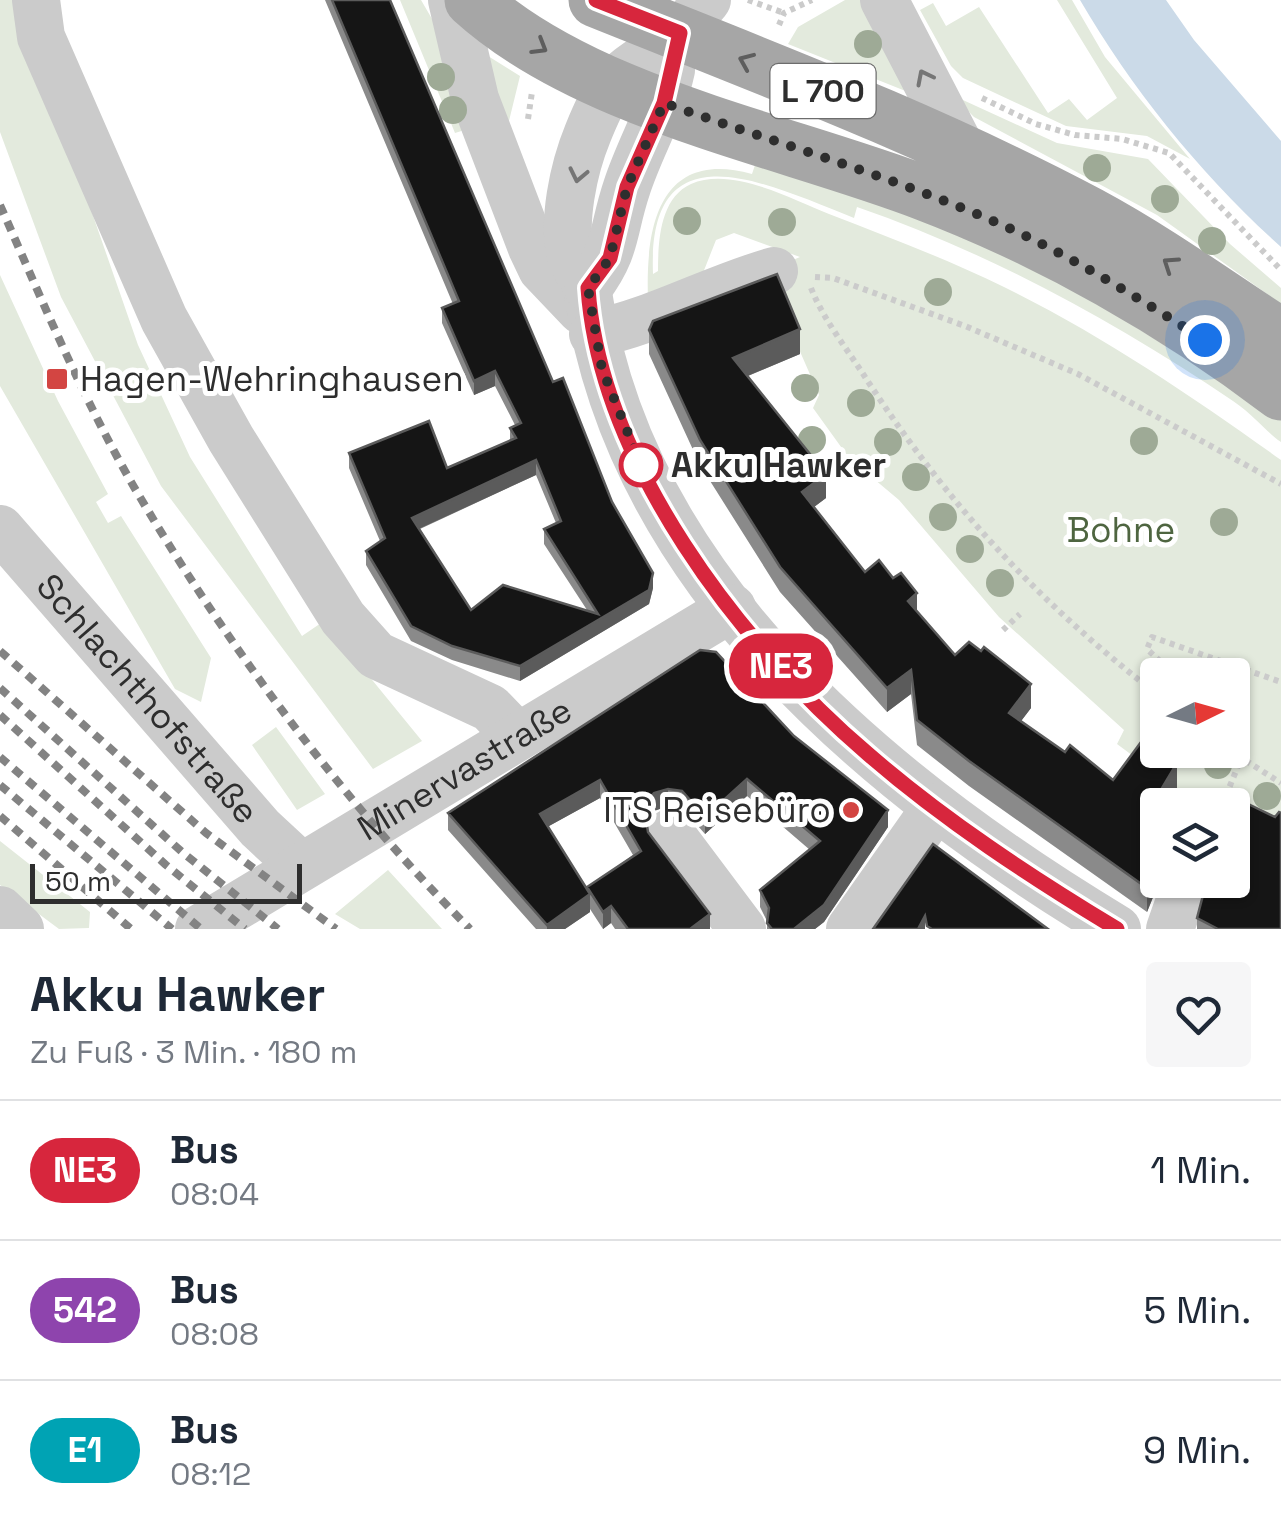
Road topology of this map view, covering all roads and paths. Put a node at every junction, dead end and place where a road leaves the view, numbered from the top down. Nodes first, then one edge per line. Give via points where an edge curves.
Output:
1 (36, 0) edge
2 (452, 0) edge
3 (472, 0) edge
4 (596, 0) edge
5 (747, 0) edge
6 (893, 3) edge
7 (784, 13) dead end
8 (693, 16) edge
9 (613, 84) junction
10 (966, 90) dead end
11 (664, 103) junction
12 (964, 154) junction
13 (1281, 270) edge
14 (774, 271) edge
15 (590, 314) junction
16 (1281, 336) edge
17 (1281, 392) edge
18 (1281, 484) edge
19 (0, 529) edge
20 (1038, 595) junction
21 (1028, 605) dead end
22 (732, 608) junction
23 (1020, 614) dead end
24 (1003, 630) dead end
25 (1156, 658) edge
26 (1212, 658) edge
27 (1250, 671) edge
28 (1140, 679) edge
29 (1281, 682) edge
30 (517, 736) junction
31 (1250, 765) edge
32 (1281, 783) edge
33 (936, 807) junction
34 (670, 833) dead end
35 (301, 866) junction
36 (1181, 898) edge
37 (0, 910) edge
38 (20, 929) edge
39 (199, 929) edge
40 (742, 929) edge
41 (850, 929) edge
42 (1117, 929) edge
43 (1170, 929) edge

1 - 30 street via 41,37 164,319 343,618 376,655 490,708
2 - 15 street via 475,100 532,248 542,270
3 -> 9 main road, L 700 via 551,54
4 - 8 main road, L 700
5 - 7 path
12 -> 6 street
8 - 9 street
8 - 11 street
12 -> 8 main road, L 700
9 - 11 main road, L 700
9 -> 15 street via 587,136 566,234
10 - 13 path via 1036,124 1169,153
11 - 15 street via 627,187
11 - 17 main road, L 700 via 1003,226 1131,294
16 -> 12 main road, L 700 via 1093,216
14 - 15 street via 641,324
15 - 22 street via 611,397 641,465 698,564
18 - 20 path via 1078,374 833,278 805,276 925,466
19 - 35 street, Schlachthofstraße via 260,828
20 - 21 path
20 - 28 path
22 - 30 street, Minervastraße
22 - 33 street via 866,753
23 - 24 path
25 - 26 path via 1147,649 1152,637
27 - 29 path
30 - 35 street, Minervastraße
31 - 32 path
33 - 41 street
33 - 42 street
34 - 40 street
35 - 39 street, Minervastraße
36 - 43 street
37 - 38 street

